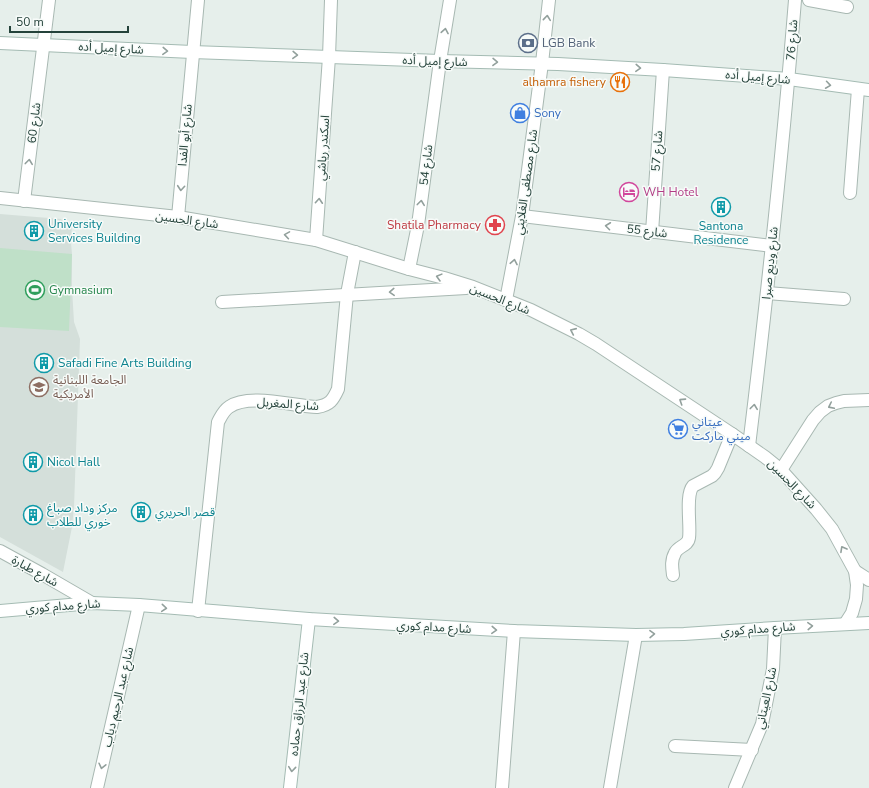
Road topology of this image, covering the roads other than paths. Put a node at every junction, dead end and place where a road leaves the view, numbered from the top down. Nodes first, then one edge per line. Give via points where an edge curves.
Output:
1 (49, 0) edge
2 (198, 0) edge
3 (331, 0) edge
4 (450, 0) edge
5 (549, 0) edge
6 (795, 0) edge
7 (809, 0) edge
8 (847, 7) dead end
9 (0, 43) edge
10 (43, 44) junction
11 (192, 52) junction
12 (329, 57) junction
13 (440, 61) junction
14 (542, 63) junction
15 (663, 70) junction
16 (789, 79) junction
17 (863, 89) edge
18 (850, 193) dead end
19 (0, 198) edge
20 (24, 201) junction
21 (522, 216) junction
22 (178, 217) junction
23 (652, 232) junction
24 (316, 240) junction
25 (772, 246) junction
26 (355, 252) junction
27 (409, 269) junction
28 (473, 287) junction
29 (767, 293) junction
30 (347, 294) junction
31 (844, 299) dead end
32 (506, 300) junction
33 (222, 302) dead end
34 (869, 400) edge
35 (732, 434) junction
36 (749, 446) junction
37 (781, 470) junction
38 (0, 551) edge
39 (855, 571) junction
40 (673, 574) dead end
41 (869, 580) edge
42 (92, 603) junction
43 (139, 605) junction
44 (0, 611) edge
45 (198, 611) junction
46 (308, 619) junction
47 (869, 623) edge
48 (845, 624) junction
49 (775, 628) junction
50 (514, 631) junction
51 (636, 635) junction
52 (675, 746) dead end
53 (752, 750) junction
54 (96, 788) edge
55 (290, 788) edge
56 (502, 788) edge
57 (610, 788) edge
58 (735, 788) edge

1 - 10 street, شارع 60
2 - 11 street, شارع أبو الفدا
3 - 12 street, اسكندر رياشي
13 -> 4 street, شارع 54
14 -> 5 street, شارع مصطفى الغلايني
6 - 16 street, شارع 76
7 - 8 street
9 - 10 street, شارع إميل أده
10 -> 11 street, شارع إميل أده
20 -> 10 street, شارع 60
11 -> 12 street, شارع إميل أده
11 -> 22 street, شارع أبو الفدا
12 - 13 street, شارع إميل أده
24 -> 12 street, اسكندر رياشي
13 -> 14 street, شارع إميل أده
27 -> 13 street, شارع 54 via 418,225
14 -> 15 street, شارع إميل أده
14 - 21 street, شارع مصطفى الغلايني
15 - 16 street, شارع إميل أده
15 - 23 street, شارع 57
16 -> 17 street, شارع إميل أده
16 - 25 street, شارع وديع صبرا
17 - 18 street
19 - 20 street, شارع الحسين
20 - 22 street, شارع الحسين
23 -> 21 street, شارع 55
32 -> 21 street, شارع مصطفى الغلايني
24 -> 22 street, شارع الحسين
23 - 25 street, شارع 55
24 - 26 street, شارع الحسين
25 - 29 street, شارع وديع صبرا
26 - 27 street, شارع الحسين
26 - 30 street, شارع المغربل
28 -> 27 street, شارع الحسين
28 -> 30 street
28 - 32 street, شارع الحسين
29 - 31 street
36 -> 29 street, شارع وديع صبرا
30 - 33 street
30 - 45 street, شارع المغربل via 338,389 330,403 317,408 261,400 249,401 229,407 218,422
35 -> 32 street, شارع الحسين via 596,344
34 -> 37 street via 844,401 828,406 820,412
35 - 36 street, شارع الحسين
35 - 40 street via 715,473 690,489 689,540 675,553 672,560
36 - 37 street, شارع الحسين
39 -> 37 street, شارع الحسين via 832,529
38 - 42 street, شارع طبارة
39 - 41 street
39 - 48 street, شارع الحسين via 856,599
42 - 43 street, شارع مدام كوري
42 - 44 street, شارع مدام كوري
43 -> 45 street, شارع مدام كوري
43 -> 54 street, شارع عبد الرحيم دياب
45 - 46 street, شارع مدام كوري
46 -> 50 street, شارع مدام كوري
46 -> 55 street, شارع عبد الرزاق حماده
47 - 48 street, شارع مدام كوري
49 -> 48 street, شارع مدام كوري
51 -> 49 street, شارع مدام كوري
49 - 53 street, شارع العيتاني via 773,669 762,724
50 - 51 street, شارع مدام كوري
50 - 56 street
51 - 57 street
52 - 53 street
53 - 58 street, شارع العيتاني

